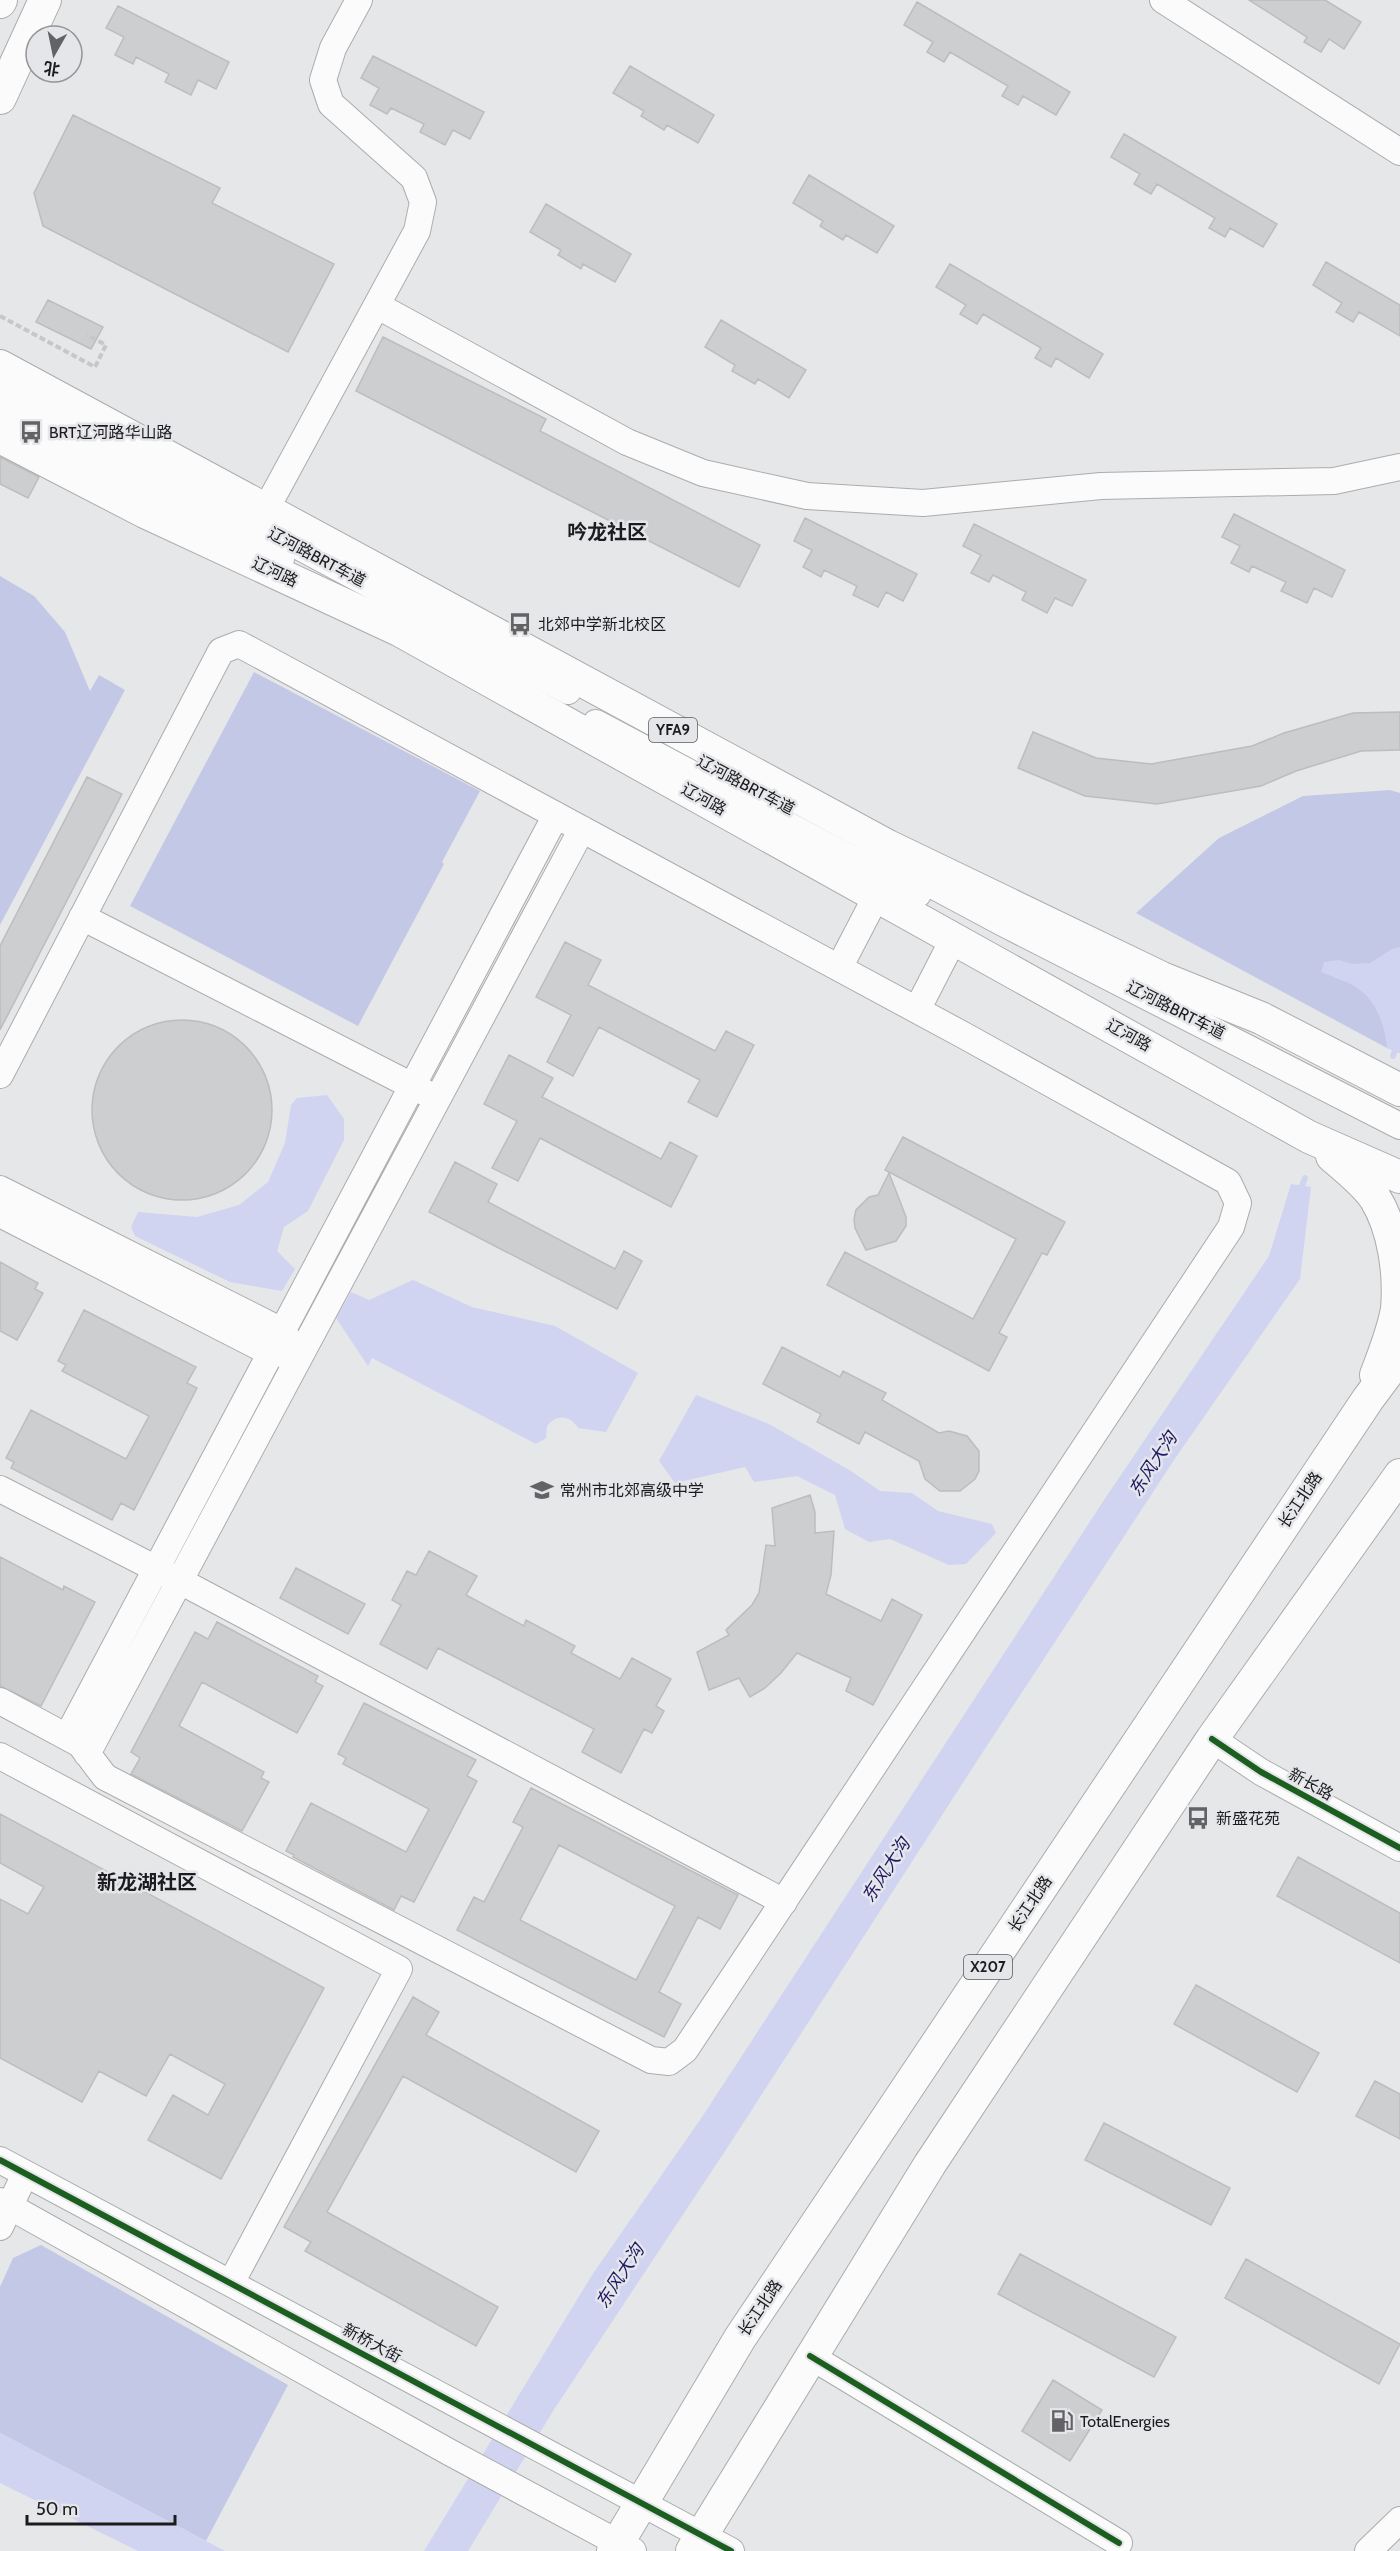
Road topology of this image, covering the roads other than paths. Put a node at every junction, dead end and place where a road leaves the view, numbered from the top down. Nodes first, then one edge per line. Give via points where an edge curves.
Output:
1 (45, 0) edge
2 (358, 0) edge
3 (1163, 0) edge
4 (0, 98) edge
5 (1400, 152) edge
6 (378, 306) junction
7 (0, 366) edge
8 (0, 386) edge
9 (0, 411) edge
10 (0, 437) edge
11 (1400, 467) edge
12 (265, 511) junction
13 (556, 815) junction
14 (582, 829) junction
15 (878, 895) junction
16 (82, 917) junction
17 (954, 938) junction
18 (839, 968) junction
19 (917, 1010) junction
20 (0, 1075) edge
21 (412, 1086) junction
22 (1398, 1088) edge
23 (1335, 1098) junction
24 (437, 1099) junction
25 (1383, 1122) edge
26 (1400, 1139) edge
27 (1347, 1160) junction
28 (1400, 1178) edge
29 (0, 1189) edge
30 (0, 1214) edge
31 (277, 1342) junction
32 (300, 1355) junction
33 (1400, 1356) edge
34 (1368, 1399) junction
35 (1400, 1475) edge
36 (0, 1489) edge
37 (156, 1569) junction
38 (180, 1581) junction
39 (0, 1701) edge
40 (67, 1737) junction
41 (1212, 1739) junction
42 (87, 1754) junction
43 (0, 1756) edge
44 (1400, 1848) edge
45 (784, 1902) junction
46 (0, 2160) edge
47 (25, 2174) junction
48 (3, 2211) edge
49 (231, 2283) junction
50 (810, 2356) junction
51 (642, 2503) junction
52 (1400, 2520) edge
53 (697, 2543) edge
54 (1119, 2543) dead end
55 (622, 2548) edge
56 (730, 2551) edge
57 (1368, 2551) edge

1 - 4 main road
2 - 6 street via 333,48 323,80 331,104 414,178 423,202 417,231
3 - 5 street
6 - 11 street via 627,442 702,473 807,496 923,503 1101,486 1334,481
6 - 12 street
7 - 12 main road, YFA9
8 - 23 street, 辽河路BRT车道
9 - 23 street, 辽河路BRT车道 via 693,773 870,870
10 - 15 main road, 辽河路 / YFA9 via 145,512 399,630
12 - 22 main road, YFA9 via 888,846 1162,978 1261,1018
13 - 14 street
13 - 16 street via 239,644 221,651
13 - 21 street
14 - 18 street
14 - 24 street
15 - 17 main road, 辽河路 / YFA9
15 - 18 street
16 - 20 street
16 - 21 street
17 - 19 street
17 - 27 main road, 辽河路 / YFA9
18 - 19 street
19 - 45 street via 1228,1182 1238,1203 1231,1227
21 - 24 street
21 - 31 street
23 - 25 street, 辽河路BRT车道
24 - 32 street
25 - 26 street, 辽河路BRT车道
27 - 28 main road
27 - 34 main road via 1382,1213 1394,1246 1398,1280 1397,1309
29 - 31 street
30 - 31 street
31 - 32 street
31 - 37 street
32 - 38 street
33 - 34 main road, 长江北路 / X207
34 - 51 main road, 长江北路 / X207 via 740,2338
35 - 41 main road
36 - 37 street
37 - 38 street
37 - 40 street
38 - 42 street
38 - 45 street
39 - 40 street
40 - 42 street via 80,1744
41 - 44 street, 新长路 via 1261,1772
41 - 50 main road via 930,2164
42 - 45 street via 105,1777 651,2060 669,2062 685,2050
43 - 49 street via 399,1969
46 - 47 street, 新桥大街
47 - 48 street
47 - 49 street, 新桥大街
48 - 55 street
49 - 51 street, 新桥大街
50 - 53 main road
50 - 54 street
51 - 53 street, 新桥大街
51 - 55 main road, 长江北路 / X207
52 - 57 street
53 - 56 street, 新桥大街

